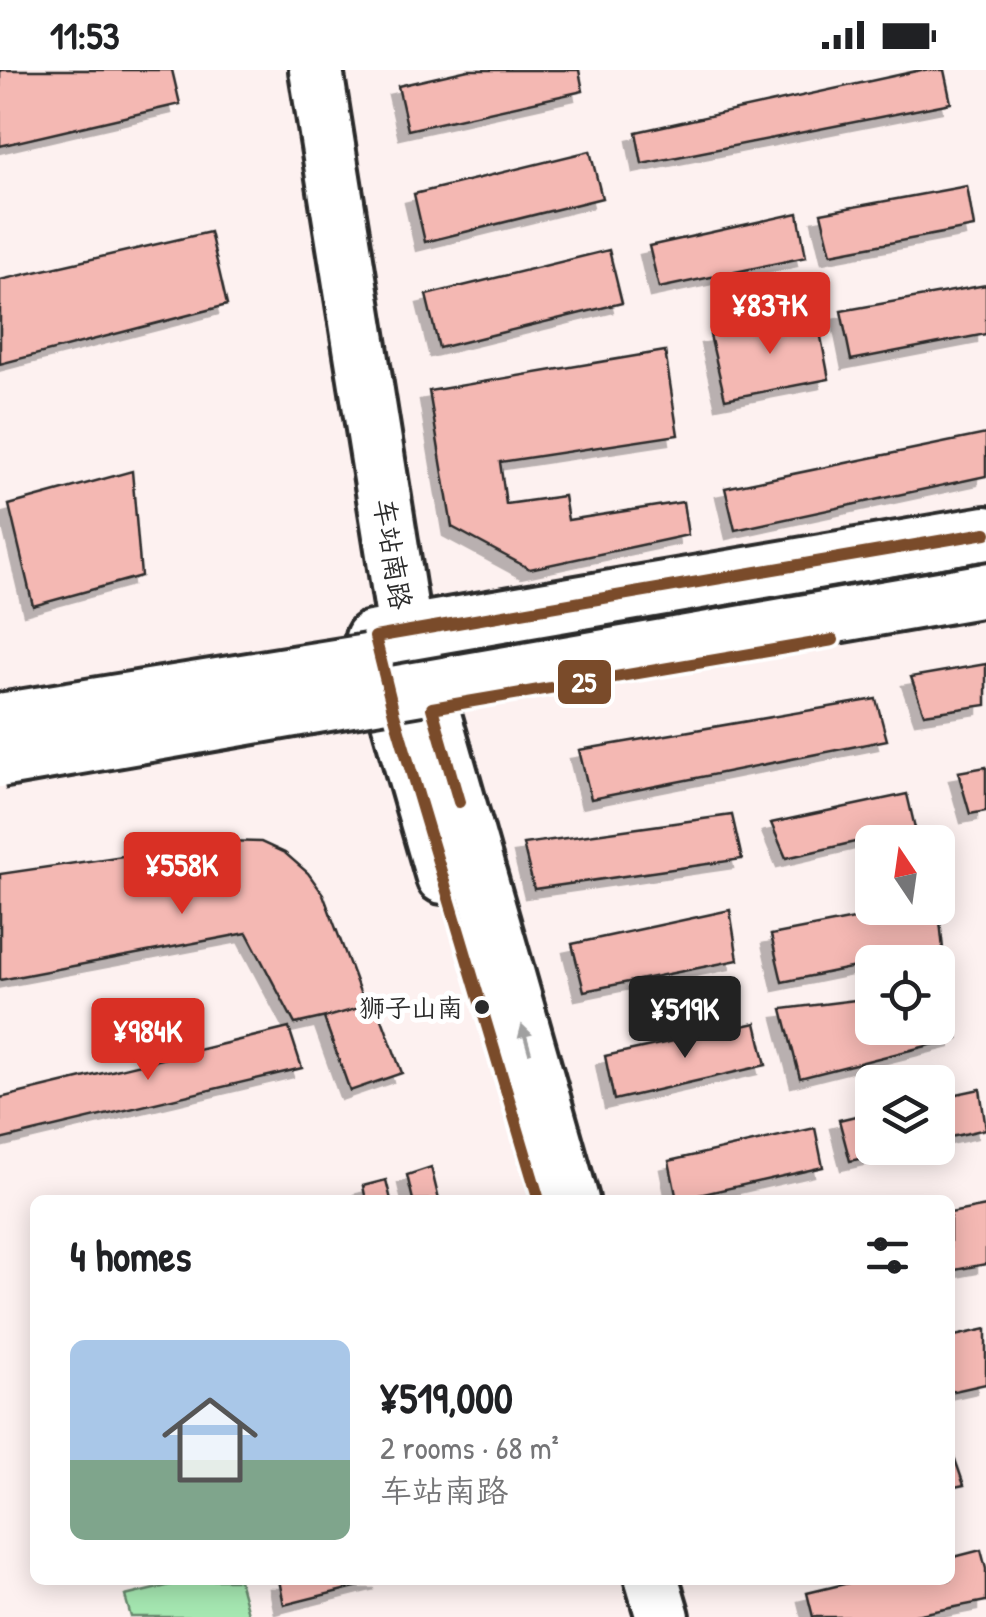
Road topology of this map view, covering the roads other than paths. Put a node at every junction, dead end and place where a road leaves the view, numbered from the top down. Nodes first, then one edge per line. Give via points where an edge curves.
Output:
1 (288, 70) edge
2 (316, 70) edge
3 (986, 533) edge
4 (986, 562) edge
5 (986, 590) edge
6 (986, 614) edge
7 (390, 634) junction
8 (0, 702) edge
9 (413, 711) junction
10 (0, 720) edge
11 (0, 762) edge
12 (0, 781) edge
13 (538, 1195) edge
14 (570, 1195) edge
15 (653, 1585) edge
16 (682, 1585) edge
17 (663, 1617) edge
18 (692, 1617) edge

1 - 7 main road, 车站南路
2 - 7 main road, 车站南路
3 - 7 main road
4 - 10 main road, bridge
5 - 11 main road, bridge
6 - 9 main road
7 - 8 main road
7 - 9 main road, 车站南路
9 - 12 main road
9 - 13 main road, 车站南路
14 -> 9 main road, 车站南路
15 - 17 main road
16 - 18 main road

